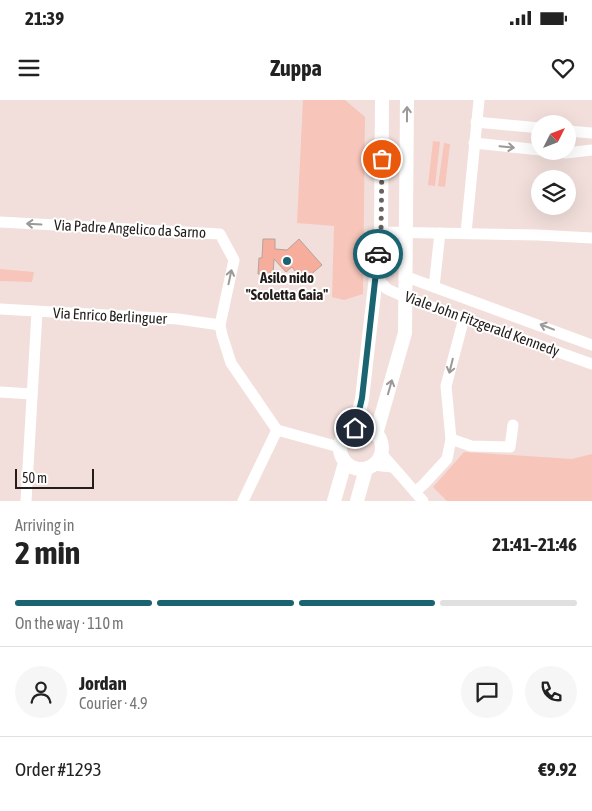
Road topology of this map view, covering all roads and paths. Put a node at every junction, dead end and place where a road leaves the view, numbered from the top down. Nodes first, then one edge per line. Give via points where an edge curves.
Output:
1 (382, 100) edge
2 (407, 100) edge
3 (479, 100) edge
4 (476, 122) junction
5 (531, 127) edge
6 (576, 132) edge
7 (592, 133) edge
8 (474, 143) junction
9 (531, 149) edge
10 (592, 150) edge
11 (576, 152) edge
12 (0, 222) edge
13 (381, 232) junction
14 (406, 233) junction
15 (440, 233) junction
16 (466, 233) junction
17 (592, 238) edge
18 (376, 277) junction
19 (407, 277) junction
20 (434, 286) junction
21 (406, 298) junction
22 (0, 309) edge
23 (37, 312) junction
24 (464, 318) junction
25 (220, 325) junction
26 (592, 345) edge
27 (592, 364) edge
28 (0, 392) edge
29 (32, 394) junction
30 (513, 425) dead end
31 (355, 428) junction
32 (277, 430) junction
33 (376, 434) junction
34 (450, 439) junction
35 (339, 447) junction
36 (381, 453) junction
37 (345, 463) junction
38 (369, 467) junction
39 (392, 467) junction
40 (415, 492) junction
41 (26, 501) edge
42 (243, 501) edge
43 (334, 501) edge
44 (357, 501) edge
45 (423, 501) edge

1 - 13 street
14 -> 2 street
3 - 4 street
4 - 5 street
4 - 8 street
6 - 7 street
8 -> 9 street
8 - 16 street
10 - 11 street
25 -> 12 street, Via Padre Angelico da Sarno via 234,260 220,234
13 - 14 street
13 - 18 street
14 - 15 street
14 - 19 street
15 - 16 street
15 - 20 street
16 - 17 street
18 - 21 street, Viale John Fitzgerald Kennedy via 387,289
18 - 31 street via 362,398
19 - 20 street, Viale John Fitzgerald Kennedy
19 - 21 street
26 -> 20 street, Viale John Fitzgerald Kennedy
21 - 24 street, Viale John Fitzgerald Kennedy
33 -> 21 street via 405,333
22 - 23 street, Via Enrico Berlinguer
23 - 25 street, Via Enrico Berlinguer via 178,319
23 - 29 street
24 - 27 street, Viale John Fitzgerald Kennedy
24 -> 34 street via 446,386
25 - 32 street, Via Padre Angelico da Sarno via 231,363
28 - 29 street
29 - 41 street
30 - 34 street via 510,447 471,446
31 - 33 street via 367,428
31 - 35 street via 344,435
32 - 35 street
32 - 42 street
33 - 36 street via 381,442
34 - 40 street via 447,459
35 - 37 street
36 - 38 street
36 - 39 street
37 - 38 street via 354,468
37 - 43 street
38 - 39 street
38 - 44 street
39 - 40 street
40 - 45 street

